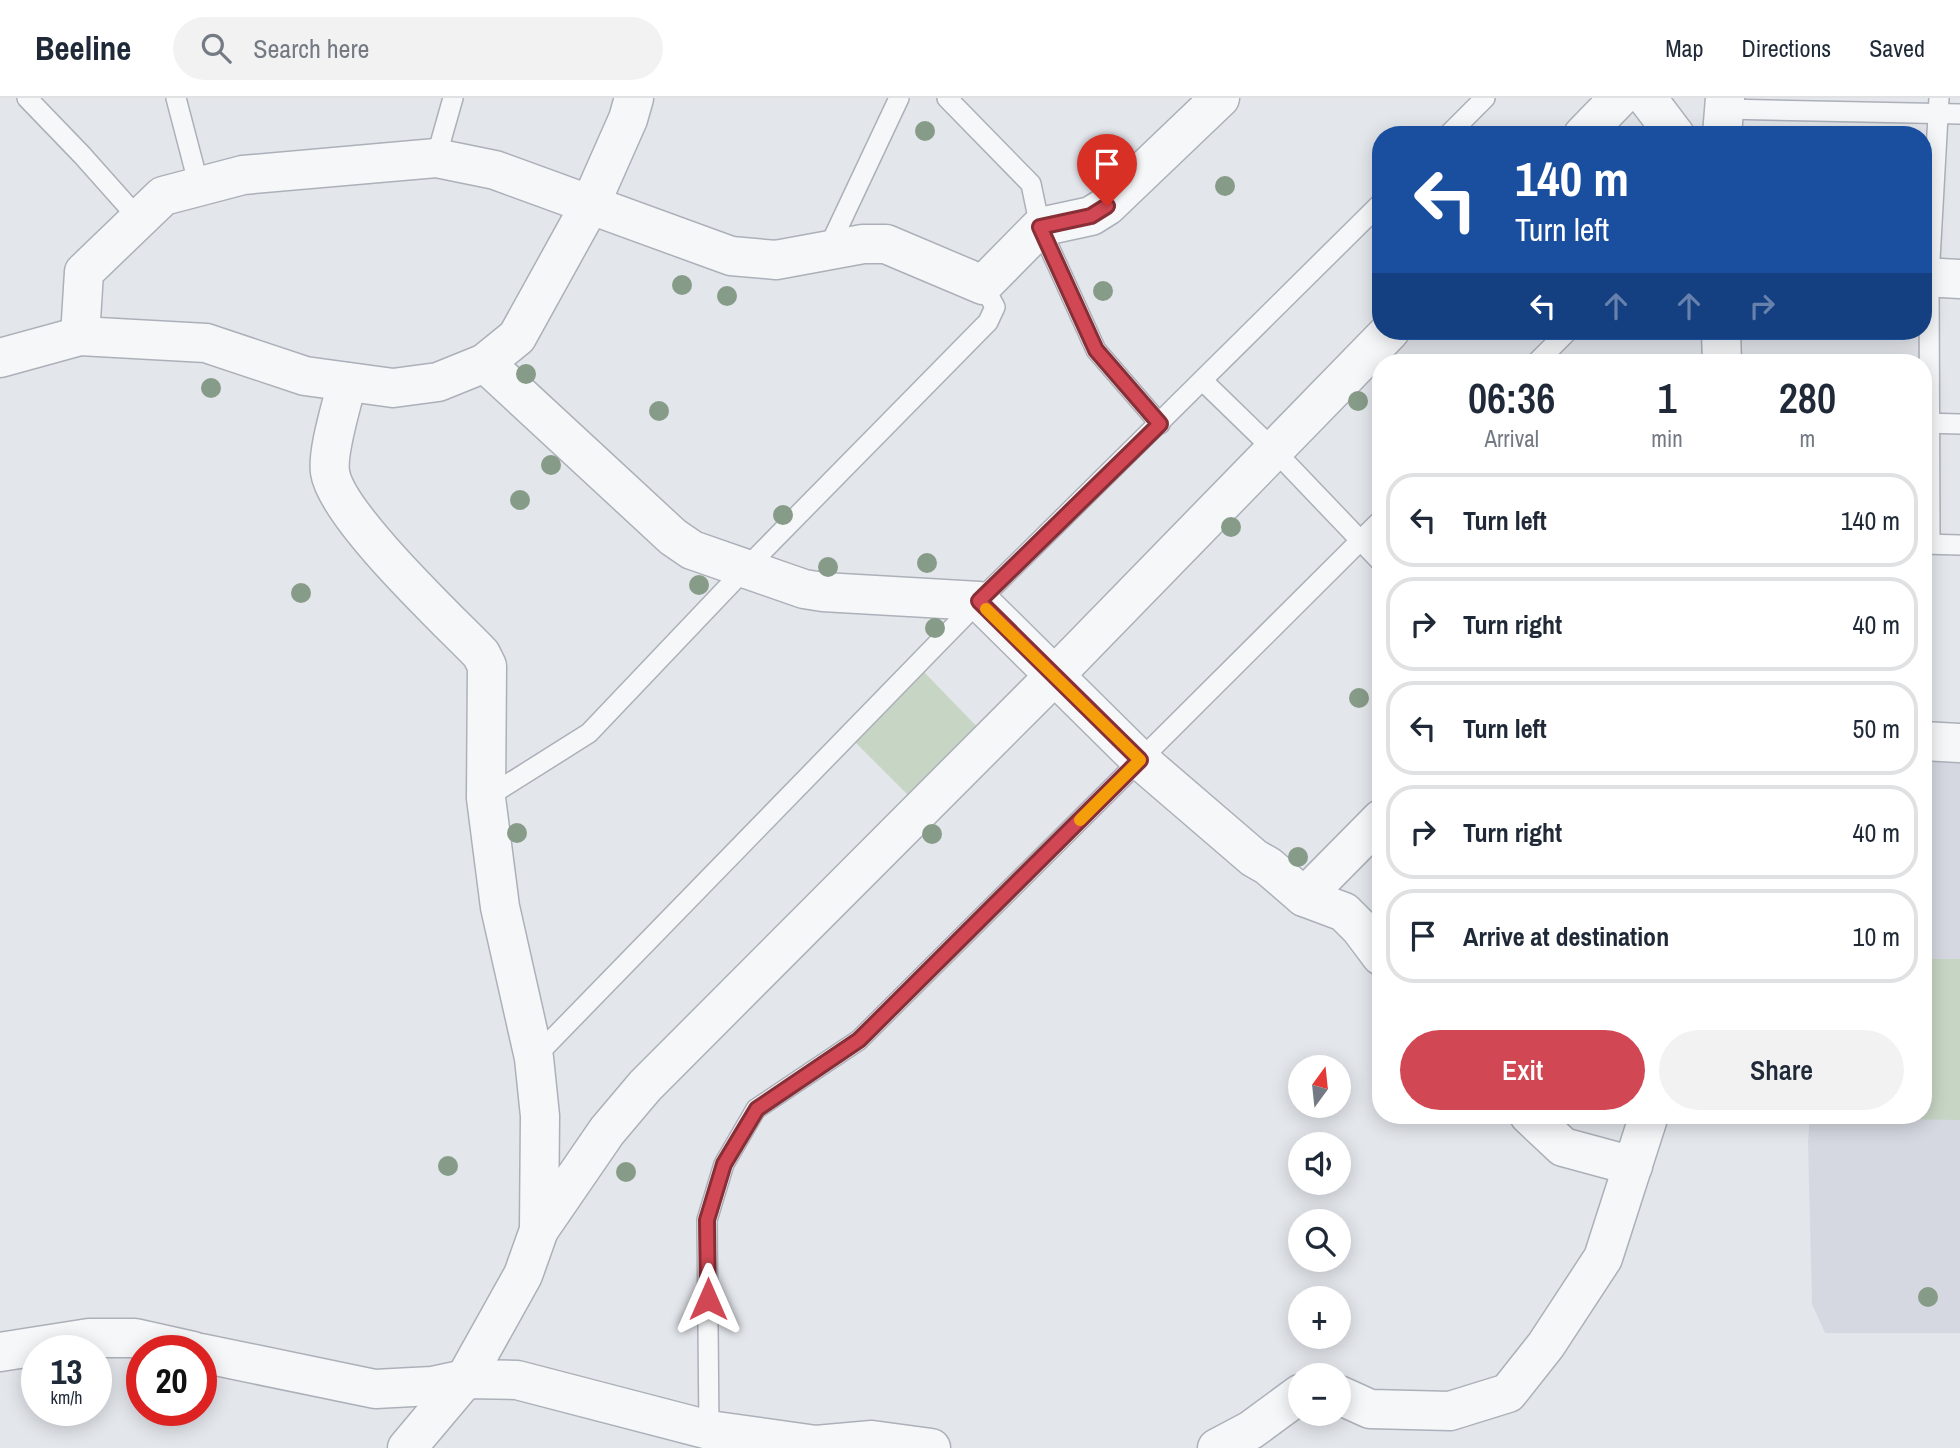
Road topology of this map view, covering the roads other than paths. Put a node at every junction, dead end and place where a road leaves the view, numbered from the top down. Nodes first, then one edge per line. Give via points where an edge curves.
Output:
1 (27, 98) edge
2 (176, 98) edge
3 (453, 98) edge
4 (634, 98) edge
5 (899, 98) edge
6 (947, 98) edge
7 (1220, 98) edge
8 (1485, 98) edge
9 (1619, 98) edge
10 (1647, 98) edge
11 (1939, 106) edge
12 (1724, 114) edge
13 (1960, 114) edge
14 (1457, 126) edge
15 (1592, 126) edge
16 (1668, 126) edge
17 (436, 158) junction
18 (199, 186) junction
19 (590, 205) junction
20 (1372, 212) edge
21 (139, 219) junction
22 (1040, 227) junction
23 (827, 251) junction
24 (1938, 278) edge
25 (983, 285) junction
26 (80, 336) junction
27 (1382, 340) edge
28 (1559, 340) edge
29 (1545, 354) edge
30 (1932, 357) edge
31 (0, 358) edge
32 (485, 363) junction
33 (1203, 381) junction
34 (347, 382) junction
35 (1932, 423) edge
36 (1160, 424) junction
37 (1960, 424) edge
38 (1274, 450) junction
39 (1372, 529) edge
40 (1360, 541) junction
41 (1932, 544) edge
42 (1960, 545) edge
43 (1372, 553) edge
44 (744, 570) junction
45 (979, 601) junction
46 (1054, 676) junction
47 (1932, 741) edge
48 (1960, 743) edge
49 (1140, 760) junction
50 (486, 798) junction
51 (1372, 828) edge
52 (1304, 897) junction
53 (1372, 944) edge
54 (534, 1058) junction
55 (1538, 1124) edge
56 (1646, 1124) edge
57 (1633, 1166) junction
58 (539, 1230) junction
59 (126, 1338) edge
60 (0, 1352) edge
61 (217, 1356) edge
62 (465, 1379) junction
63 (1351, 1400) edge
64 (1288, 1403) edge
65 (709, 1430) junction
66 (1230, 1444) edge
67 (407, 1448) edge
68 (931, 1448) edge

1 - 21 lane
2 - 18 lane
3 - 17 lane
4 - 19 street
5 - 23 lane
6 - 22 lane via 1031,184
7 - 22 street via 1107,206 1091,216
8 - 14 lane
9 - 15 street
10 - 16 street
11 - 12 lane
11 - 13 lane
11 - 24 lane
17 - 18 street via 243,175
17 - 19 street via 495,170
18 - 21 street via 163,196
19 - 23 street via 731,256 776,260
19 - 32 street via 517,337
20 - 33 lane
21 - 26 street via 84,272
22 - 25 street
22 - 36 lane via 1096,350
23 - 25 street via 886,244
24 - 30 lane
25 - 44 lane via 995,307 988,322
26 - 31 street
26 - 34 street via 206,343 289,372
27 - 38 street
28 - 29 lane
32 - 34 street via 438,382 393,388
32 - 44 street via 681,545
33 - 36 lane
33 - 38 lane
34 - 50 street via 329,460 333,485 362,530 481,654 487,666
35 - 37 lane
36 - 45 lane
38 - 40 lane
38 - 46 street
39 - 40 lane
40 - 43 lane
40 - 49 lane
41 - 42 lane
44 - 45 street via 823,592
44 - 50 lane via 589,733
45 - 46 street
45 - 54 lane
46 - 49 street
46 - 58 street via 645,1086 607,1131
47 - 48 street
49 - 52 street
49 - 65 lane via 859,1040 757,1109 724,1164 707,1220
50 - 54 street via 500,907
51 - 52 street
52 - 53 street via 1344,912
54 - 58 street via 540,1116
55 - 57 street via 1563,1147
56 - 57 street
57 - 63 street via 1603,1258 1508,1393 1438,1412 1370,1409
58 - 62 street via 523,1275
59 - 60 street via 89,1338
61 - 62 street via 375,1389
62 - 65 street via 517,1380
62 - 67 street
64 - 66 street
65 - 68 street via 816,1445 872,1440

